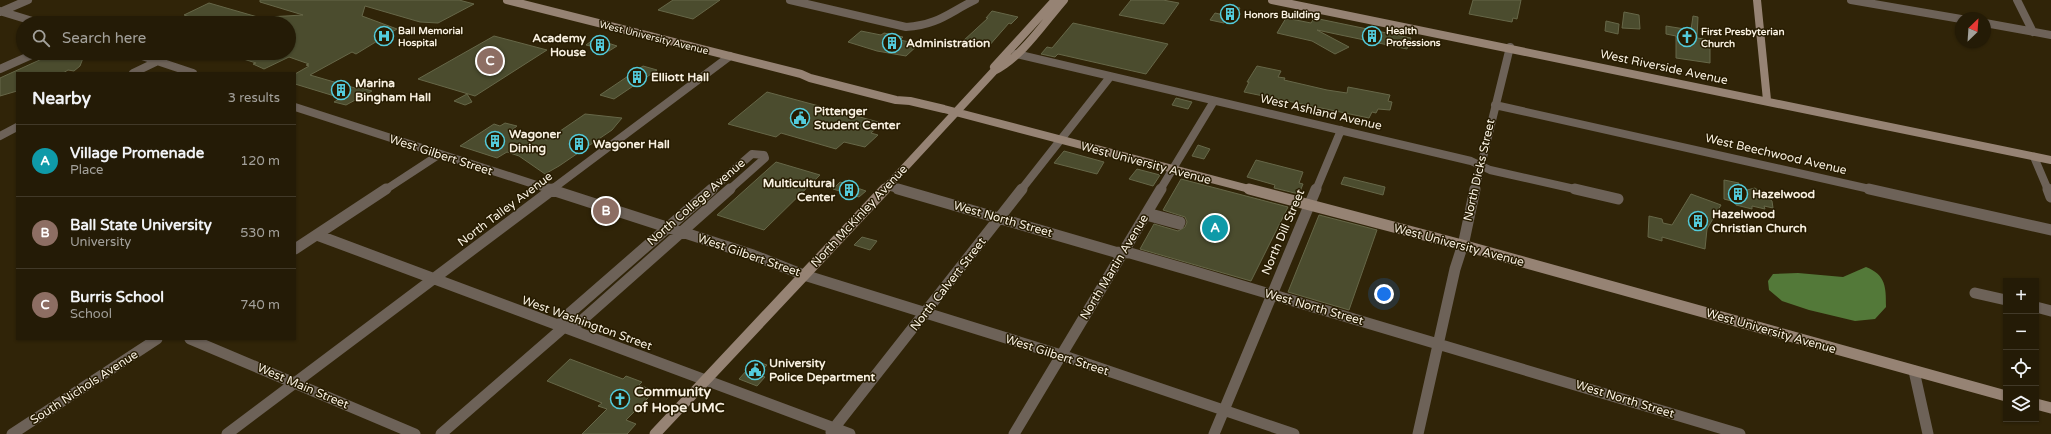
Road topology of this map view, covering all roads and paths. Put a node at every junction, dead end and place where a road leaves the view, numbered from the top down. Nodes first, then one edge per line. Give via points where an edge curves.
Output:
1 (28, 0) edge
2 (507, 0) edge
3 (790, 0) edge
4 (975, 0) edge
5 (1272, 0) edge
6 (1286, 0) edge
7 (1757, 0) edge
8 (1851, 0) edge
9 (2017, 0) edge
10 (1057, 1) edge
11 (0, 11) edge
12 (16, 16) edge
13 (1955, 18) edge
14 (1991, 24) edge
15 (2033, 32) junction
16 (2051, 35) edge
17 (1506, 47) junction
18 (1016, 54) junction
19 (730, 56) junction
20 (20, 60) edge
21 (155, 60) edge
22 (158, 61) junction
23 (0, 69) edge
24 (994, 71) junction
25 (135, 72) edge
26 (190, 72) edge
27 (1110, 76) junction
28 (1767, 100) junction
29 (1214, 101) junction
30 (1495, 105) junction
31 (296, 107) edge
32 (954, 112) junction
33 (16, 128) edge
34 (1341, 130) junction
35 (0, 136) edge
36 (1060, 140) junction
37 (440, 154) junction
38 (2034, 156) junction
39 (2051, 160) edge
40 (1480, 164) junction
41 (1173, 170) junction
42 (887, 186) junction
43 (551, 191) junction
44 (2051, 197) edge
45 (1618, 199) dead end
46 (1309, 206) junction
47 (999, 218) junction
48 (667, 228) junction
49 (2051, 230) edge
50 (681, 232) junction
51 (317, 235) junction
52 (1462, 245) junction
53 (296, 248) edge
54 (1124, 252) junction
55 (804, 275) junction
56 (433, 279) junction
57 (1975, 293) dead end
58 (1271, 294) junction
59 (2003, 299) edge
60 (2039, 308) edge
61 (2051, 311) edge
62 (926, 313) junction
63 (563, 328) junction
64 (155, 340) edge
65 (192, 340) edge
66 (1438, 343) junction
67 (1060, 356) junction
68 (1914, 371) junction
69 (705, 381) junction
70 (296, 382) junction
71 (2003, 395) edge
72 (2039, 405) edge
73 (2051, 408) edge
74 (1223, 410) junction
75 (832, 431) edge
76 (12, 434) edge
77 (227, 434) edge
78 (415, 434) edge
79 (442, 434) edge
80 (655, 434) edge
81 (850, 434) edge
82 (1014, 434) edge
83 (1214, 434) edge
84 (1294, 434) edge
85 (1418, 434) edge
86 (1740, 434) edge
87 (1928, 434) edge

1 - 11 street
2 - 19 street, West University Avenue
3 - 4 street via 906,27 919,27 939,22
5 - 17 street, West Riverside Avenue
6 - 17 street
7 - 28 street
8 - 13 street
9 - 15 street
10 - 18 street, North McKinley Avenue
10 - 24 street via 994,67
11 - 12 street
14 - 15 street
15 - 16 street
17 - 28 street, West Riverside Avenue
17 - 30 street, North Dicks Street
18 - 24 street, North McKinley Avenue via 1000,69
18 - 27 street, West Ashland Avenue
19 - 32 street, West University Avenue via 896,100
19 - 43 street, North Talley Avenue
20 - 23 street
21 - 22 street
22 - 25 street
22 - 26 street
24 - 32 street, North McKinley Avenue
27 - 29 street, West Ashland Avenue
27 - 36 street, North Calvert Street
28 - 38 street, West Riverside Avenue
29 - 34 street, West Ashland Avenue
29 - 41 street, North Martin Avenue
30 - 40 street, North Dicks Street
30 - 49 street, West Beechwood Avenue
31 - 37 street, West Gilbert Street
32 - 36 street, West University Avenue
32 - 42 street, North McKinley Avenue
33 - 35 street
34 - 40 street, West Ashland Avenue
34 - 46 street, North Dill Street
36 - 41 street, West University Avenue
36 - 47 street, North Calvert Street
37 - 43 street, West Gilbert Street
37 - 51 street
38 - 39 street, West Riverside Avenue
38 - 44 street
40 - 45 street, West Ashland Avenue via 1490,170
40 - 52 street, North Dicks Street
41 - 46 street, West University Avenue
41 - 54 street, North Martin Avenue
42 - 47 street, West North Street
42 - 55 street, North McKinley Avenue
43 - 48 street, West Gilbert Street
43 - 56 street, North Talley Avenue
46 - 52 street, West University Avenue
46 - 58 street, North Dill Street
47 - 54 street, West North Street via 1115,252
47 - 62 street, North Calvert Street
48 - 50 street, West Gilbert Street
48 - 50 street, North College Avenue via 752,154 764,155 764,158
48 - 63 street, North College Avenue via 563,319
50 - 55 street, West Gilbert Street
50 - 63 street, North College Avenue via 580,322
51 - 53 street
51 - 56 street, West Washington Street
52 - 66 street, North Dicks Street
52 - 68 street, West University Avenue
54 - 58 street, West North Street
54 - 67 street, North Martin Avenue
55 - 62 street, West Gilbert Street
55 - 69 street, North McKinley Avenue
56 - 63 street, West Washington Street
56 - 70 street, North Talley Avenue
57 - 59 street
58 - 66 street, West North Street
58 - 74 street, North Dill Street
60 - 61 street
62 - 67 street, West Gilbert Street
62 - 75 street, North Calvert Street
63 - 69 street, West Washington Street
63 - 79 street, North College Avenue
64 - 76 street, South Nichols Avenue
65 - 70 street, West Main Street
66 - 85 street, North Dicks Street
66 - 86 street, West North Street
67 - 74 street, West Gilbert Street
67 - 82 street, North Martin Avenue
68 - 71 street, West University Avenue
68 - 87 street
69 - 75 street, West Washington Street
69 - 80 street, North McKinley Avenue
70 - 77 street, North Talley Avenue
70 - 78 street, West Main Street
72 - 73 street
74 - 83 street, North Dill Street
74 - 84 street, West Gilbert Street
75 - 81 street, West Washington Street

